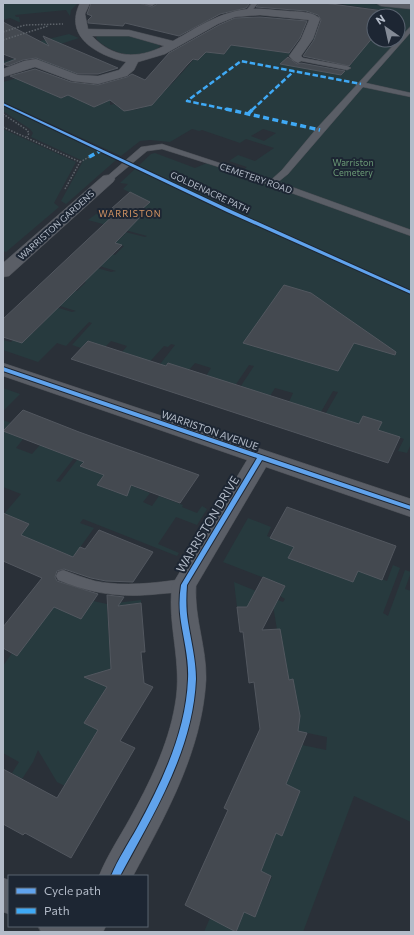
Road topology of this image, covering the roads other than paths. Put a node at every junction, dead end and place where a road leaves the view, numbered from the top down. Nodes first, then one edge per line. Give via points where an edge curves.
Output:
1 (85, 3) edge
2 (143, 3) edge
3 (381, 3) edge
4 (152, 4) dead end
5 (411, 6) edge
6 (251, 8) edge
7 (82, 27) junction
8 (411, 28) edge
9 (175, 45) junction
10 (133, 59) junction
11 (298, 59) joint
12 (347, 68) dead end
13 (3, 73) edge
14 (104, 79) junction
15 (361, 84) junction
16 (114, 87) dead end
17 (411, 95) edge
18 (108, 179) joint
19 (272, 183) junction
20 (409, 229) edge
21 (3, 272) edge
22 (3, 369) edge
23 (260, 458) junction
24 (411, 508) edge
25 (63, 576) dead end
26 (184, 585) junction
27 (116, 875) edge

1 - 7 street via 79,15
2 - 4 lane
3 - 5 street
6 - 9 street via 220,19
6 - 11 street via 315,19 307,39 295,56
7 - 9 street via 129,33
7 - 10 street via 93,43 104,51 118,57
8 - 15 lane
9 - 10 street via 146,57
10 - 14 street via 127,70
11 - 12 lane
13 - 14 street via 36,63 79,79
14 - 16 street
15 - 17 lane
15 - 19 lane via 285,172
18 - 19 lane, CEMETERY ROAD via 144,149 157,146 167,147
18 - 21 street, WARRISTON GARDENS
19 - 20 lane, CEMETERY ROAD
22 - 23 street, WARRISTON AVENUE
23 - 24 street, WARRISTON AVENUE
23 - 26 street, WARRISTON DRIVE
25 - 26 lane via 93,587 134,592
26 - 27 street, WARRISTON DRIVE via 182,612 192,675 183,735 166,778

